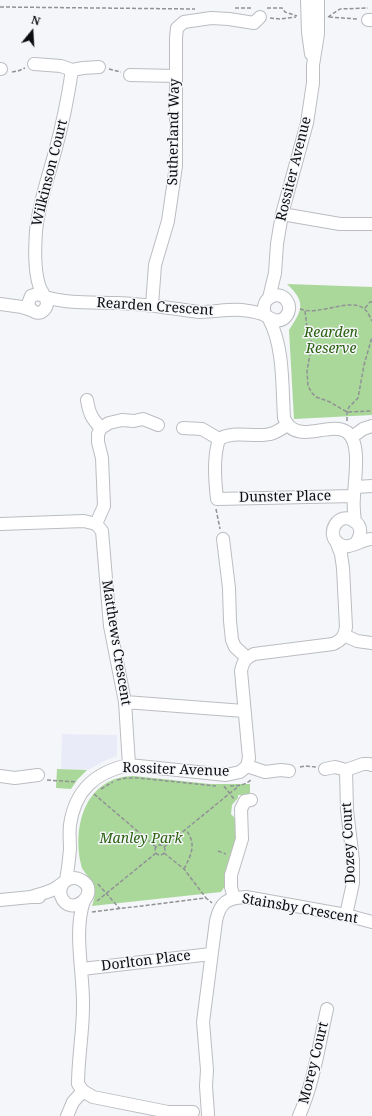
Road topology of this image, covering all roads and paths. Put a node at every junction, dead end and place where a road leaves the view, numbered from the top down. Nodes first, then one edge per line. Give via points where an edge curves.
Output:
1 (307, 0) edge
2 (318, 0) edge
3 (0, 7) edge
4 (232, 8) dead end
5 (372, 8) edge
6 (201, 9) dead end
7 (259, 11) junction
8 (323, 17) junction
9 (370, 20) edge
10 (34, 64) joint
11 (313, 65) junction
12 (99, 67) joint
13 (0, 69) edge
14 (72, 70) junction
15 (130, 75) joint
16 (176, 76) junction
17 (282, 214) junction
18 (372, 224) edge
19 (275, 273) junction
20 (37, 276) junction
21 (44, 297) junction
22 (267, 299) junction
23 (286, 299) junction
24 (30, 301) junction
25 (68, 302) junction
26 (372, 302) edge
27 (3, 304) edge
28 (152, 305) junction
29 (365, 308) junction
30 (44, 310) junction
31 (242, 310) junction
32 (300, 310) dead end
33 (305, 311) junction
34 (268, 317) junction
35 (286, 317) junction
36 (372, 321) edge
37 (372, 337) edge
38 (279, 343) junction
39 (88, 400) dead end
40 (372, 411) edge
41 (347, 412) junction
42 (158, 425) dead end
43 (287, 425) junction
44 (372, 426) edge
45 (101, 428) junction
46 (184, 428) dead end
47 (349, 434) junction
48 (220, 439) junction
49 (372, 486) edge
50 (354, 492) junction
51 (217, 499) junction
52 (337, 522) junction
53 (356, 522) junction
54 (0, 524) edge
55 (96, 524) junction
56 (372, 532) edge
57 (223, 539) joint
58 (372, 539) edge
59 (336, 542) junction
60 (355, 543) junction
61 (343, 568) junction
62 (344, 635) junction
63 (372, 643) edge
64 (246, 657) junction
65 (125, 702) junction
66 (244, 711) junction
67 (129, 765) junction
68 (372, 765) edge
69 (252, 768) junction
70 (325, 768) joint
71 (346, 770) junction
72 (289, 771) joint
73 (38, 775) joint
74 (0, 776) edge
75 (240, 785) junction
76 (216, 786) dead end
77 (100, 790) dead end
78 (90, 791) junction
79 (230, 794) junction
80 (251, 800) dead end
81 (242, 809) junction
82 (186, 830) junction
83 (156, 847) junction
84 (164, 847) junction
85 (192, 848) junction
86 (70, 849) junction
87 (195, 849) dead end
88 (156, 853) junction
89 (164, 853) junction
90 (184, 869) junction
91 (89, 880) junction
92 (65, 881) junction
93 (107, 893) junction
94 (31, 897) junction
95 (206, 898) junction
96 (0, 900) edge
97 (229, 900) junction
98 (66, 902) junction
99 (86, 905) junction
100 (120, 909) junction
101 (346, 915) junction
102 (372, 922) edge
103 (79, 936) junction
104 (211, 954) junction
105 (82, 969) junction
106 (327, 1010) dead end
107 (206, 1086) junction
108 (83, 1091) junction
109 (193, 1113) edge
110 (172, 1114) edge
111 (208, 1115) edge
112 (67, 1116) edge
113 (299, 1116) edge

1 - 11 street, Rossiter Avenue
2 - 8 street, Rossiter Avenue
3 - 6 path
4 - 7 path
5 - 8 path via 340,9
7 - 7 path via 280,19 298,16 285,12 282,8
7 - 16 street, Sutherland Way via 254,23 211,18 184,22 177,28
8 - 9 path
8 - 11 street, Rossiter Avenue
10 - 13 path via 18,71
10 - 14 street via 61,66
11 - 17 street, Rossiter Avenue via 313,83 306,123
12 - 14 street
12 - 15 path
14 - 20 street, Wilkinson Court via 67,106 40,205 36,231
15 - 16 street
16 - 28 street, Sutherland Way via 176,166 168,221 155,266
17 - 18 street via 340,224
17 - 19 street, Rossiter Avenue
19 - 22 street, Rossiter Avenue
19 - 23 street, Rossiter Avenue
20 - 21 street, Wilkinson Court
20 - 24 street, Wilkinson Court
21 - 24 street via 37,294
21 - 25 street, Rearden Crescent
21 - 30 street via 47,302
22 - 23 street via 279,296
22 - 31 street, Rearden Crescent
22 - 34 street via 264,308
23 - 35 street via 289,308
24 - 27 street
24 - 30 street via 38,313
25 - 28 street, Rearden Crescent
25 - 30 street, Rearden Crescent
26 - 29 path
28 - 31 street, Rearden Crescent via 199,312
29 - 33 path via 358,305 323,311
29 - 36 path
31 - 34 street, Rearden Crescent
32 - 33 path
33 - 41 path via 312,343 307,371 308,386 316,397
34 - 35 street via 278,321
34 - 38 street
35 - 38 street via 281,327
37 - 41 path via 358,398
38 - 43 street via 284,418
39 - 45 street via 89,412
40 - 41 path
41 - 47 path
42 - 45 street via 143,419 122,420
43 - 47 street via 300,432 338,429
43 - 48 street via 268,435 232,434
44 - 47 street
45 - 55 street via 98,442 102,458 104,506
46 - 48 street via 202,429
47 - 50 street via 354,443 356,462
48 - 51 street via 215,457
49 - 50 street, Dunster Place
50 - 51 street, Dunster Place
50 - 52 street via 346,511
50 - 53 street
51 - 57 path via 219,527
52 - 53 street via 346,518
52 - 59 street via 332,532
53 - 56 street
53 - 60 street via 360,537
54 - 55 street via 84,521
55 - 65 street, Matthews Crescent via 102,531 104,540 110,626
57 - 64 street via 232,640 235,647
58 - 60 street
59 - 60 street via 342,546
59 - 61 street
60 - 61 street via 347,554
61 - 62 street via 346,627
62 - 63 street via 357,641
62 - 64 street via 333,644
64 - 66 street, Rossiter Avenue via 241,671
65 - 66 street
65 - 67 street, Matthews Crescent
66 - 69 street, Rossiter Avenue
67 - 69 street, Rossiter Avenue via 226,775
67 - 78 street, Rossiter Avenue via 114,768 98,776
68 - 71 street via 363,764
69 - 72 street via 265,772
69 - 75 path via 254,777
70 - 71 street
70 - 72 path via 305,766
71 - 101 street, Dozey Court via 353,883
73 - 74 street via 14,778
73 - 78 path via 45,780 78,782
75 - 79 path
75 - 79 path via 224,786
76 - 77 path via 126,778
78 - 83 path
78 - 86 street, Rossiter Avenue via 76,802 70,824
79 - 81 path
79 - 82 path
80 - 81 street via 245,801
81 - 97 street via 242,839 231,875
82 - 84 path
82 - 85 path via 190,835
83 - 84 path
83 - 88 path
84 - 89 path
85 - 87 path
85 - 90 path
86 - 91 street, Rossiter Avenue via 75,869
86 - 92 street, Rossiter Avenue
88 - 89 path
88 - 93 path
89 - 90 path
90 - 95 path
91 - 92 street via 73,878
91 - 93 path
91 - 99 street
92 - 94 street via 53,890
92 - 98 street via 61,894
93 - 99 path
93 - 100 path
94 - 96 street
94 - 98 street via 54,898
95 - 97 path via 213,903
95 - 100 path
97 - 101 street, Stainsby Crescent via 246,897
97 - 104 street, Stainsby Crescent via 218,910
98 - 99 street
98 - 103 street via 72,912
99 - 100 path via 88,912
99 - 103 street
101 - 102 street, Stainsby Crescent
103 - 105 street
104 - 105 street, Dorlton Place
104 - 107 street, Stainsby Crescent via 203,1022
105 - 108 street via 83,1007 78,1084
106 - 113 street, Morey Court via 314,1072
107 - 109 street, Stainsby Crescent
107 - 111 street, Stainsby Crescent
108 - 110 street via 93,1097
108 - 112 street via 72,1102
109 - 110 street
109 - 111 street via 200,1109 205,1110

